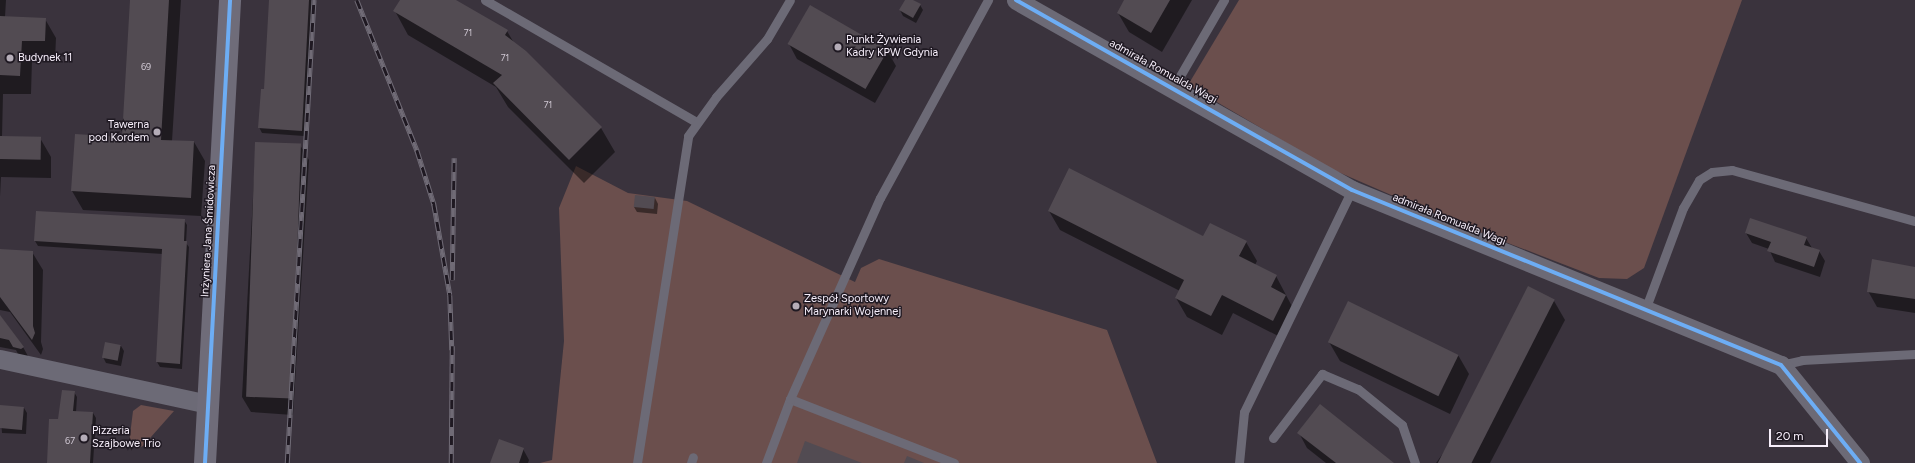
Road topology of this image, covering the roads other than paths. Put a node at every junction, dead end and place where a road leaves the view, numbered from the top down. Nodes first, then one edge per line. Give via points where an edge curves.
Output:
1 (230, 0) edge
2 (485, 0) edge
3 (790, 0) edge
4 (988, 0) edge
5 (1016, 0) edge
6 (1224, 0) edge
7 (1173, 88) junction
8 (696, 122) junction
9 (1352, 190) junction
10 (1915, 221) edge
11 (1645, 310) junction
12 (1915, 354) edge
13 (0, 359) edge
14 (1781, 365) junction
15 (790, 399) junction
16 (208, 404) junction
17 (1272, 438) dead end
18 (205, 463) edge
19 (637, 463) edge
20 (766, 463) edge
21 (954, 463) edge
22 (1239, 463) edge
23 (1415, 463) edge
24 (1860, 463) edge

1 - 16 street, Inżyniera Jana Śmidowicza
2 - 8 lane
3 - 8 lane via 767,39
4 - 15 lane via 880,198
5 - 7 street, admirała Romualda Wagi
6 - 7 lane
7 - 9 street, admirała Romualda Wagi
8 - 19 lane via 688,136 684,154
9 - 11 street, admirała Romualda Wagi
9 - 22 lane via 1244,412
10 - 11 lane via 1732,170 1712,172 1699,180 1683,208
11 - 14 street, admirała Romualda Wagi
12 - 14 lane via 1802,360
13 - 16 street
14 - 24 street, admirała Romualda Wagi
15 - 20 lane
15 - 21 lane
16 - 18 street, Inżyniera Jana Śmidowicza
17 - 23 lane via 1322,374 1358,389 1402,425

